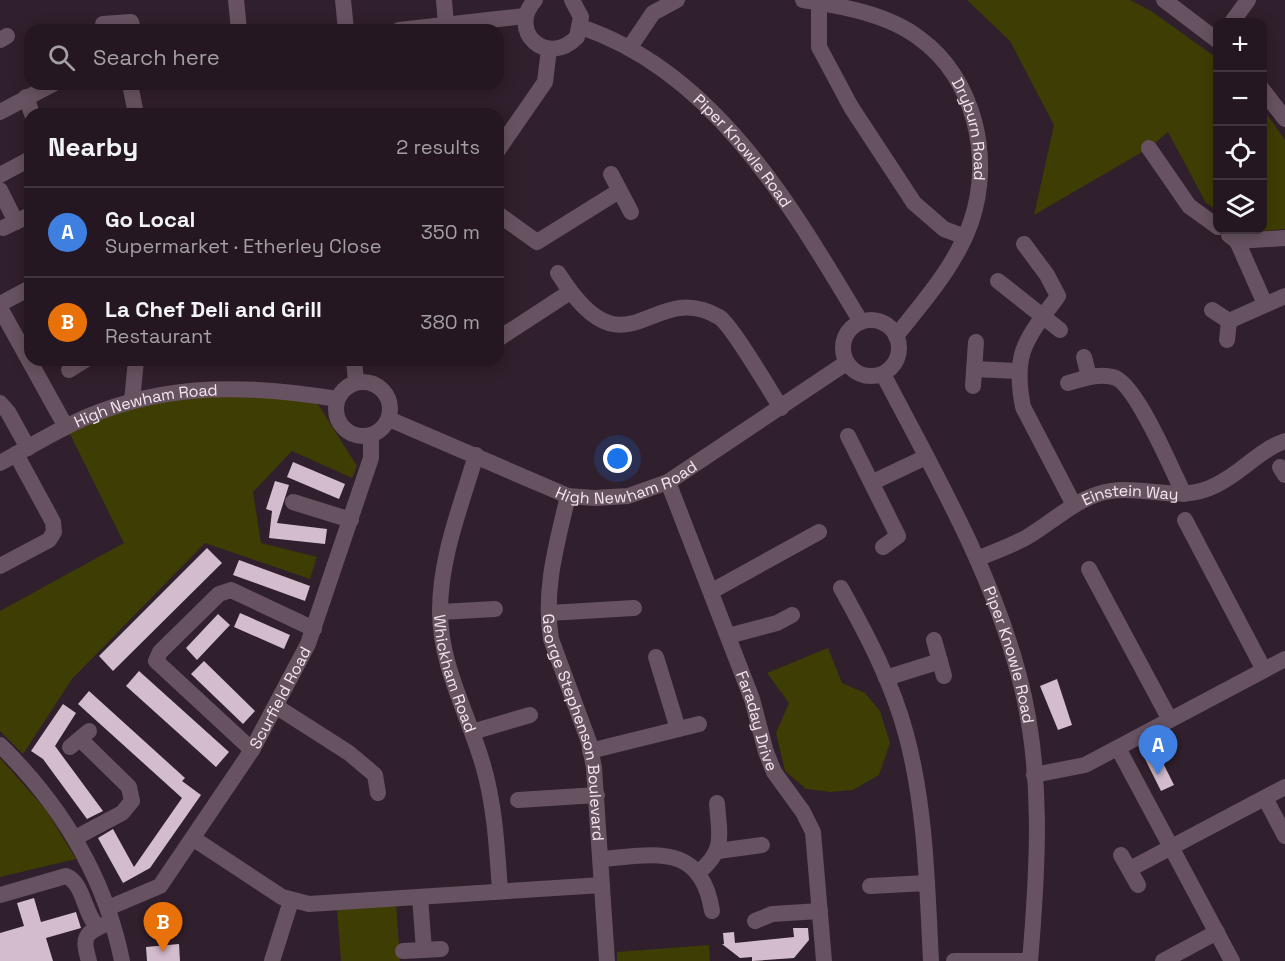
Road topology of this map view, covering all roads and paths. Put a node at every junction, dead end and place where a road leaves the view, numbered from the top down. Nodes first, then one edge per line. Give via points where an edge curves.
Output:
1 (236, 0) edge
2 (343, 0) edge
3 (444, 0) edge
4 (535, 0) edge
5 (572, 0) edge
6 (677, 0) edge
7 (1164, 0) edge
8 (1248, 0) edge
9 (811, 1) edge
10 (525, 16) junction
11 (1235, 18) edge
12 (103, 24) dead end
13 (132, 24) edge
14 (238, 24) edge
15 (345, 24) edge
16 (446, 24) edge
17 (455, 24) edge
18 (581, 27) junction
19 (1213, 37) edge
20 (630, 47) junction
21 (549, 49) junction
22 (41, 90) edge
23 (131, 90) edge
24 (1267, 94) edge
25 (26, 97) junction
26 (30, 108) edge
27 (135, 108) edge
28 (0, 112) edge
29 (1285, 119) edge
30 (504, 141) edge
31 (1149, 148) dead end
32 (24, 162) edge
33 (611, 174) dead end
34 (0, 175) edge
35 (0, 190) edge
36 (620, 191) junction
37 (631, 212) dead end
38 (504, 218) edge
39 (16, 222) dead end
40 (1213, 224) edge
41 (1227, 234) edge
42 (965, 237) junction
43 (1285, 238) edge
44 (1237, 241) junction
45 (1024, 244) dead end
46 (558, 273) dead end
47 (998, 281) dead end
48 (24, 292) edge
49 (570, 292) junction
50 (1285, 296) edge
51 (1265, 304) junction
52 (0, 306) edge
53 (1212, 310) dead end
54 (1043, 317) junction
55 (1229, 321) junction
56 (861, 322) junction
57 (1060, 330) dead end
58 (504, 335) edge
59 (896, 336) junction
60 (1227, 340) dead end
61 (976, 342) dead end
62 (24, 350) edge
63 (1084, 357) dead end
64 (846, 363) junction
65 (33, 366) edge
66 (75, 366) edge
67 (135, 366) edge
68 (355, 366) edge
69 (974, 369) junction
70 (69, 370) dead end
71 (1017, 371) junction
72 (883, 374) junction
73 (1089, 377) junction
74 (356, 381) junction
75 (1068, 383) dead end
76 (973, 386) dead end
77 (337, 399) junction
78 (132, 401) junction
79 (0, 403) edge
80 (781, 408) junction
81 (389, 419) junction
82 (66, 427) junction
83 (370, 435) junction
84 (848, 436) dead end
85 (1285, 441) edge
86 (22, 451) junction
87 (476, 455) junction
88 (926, 457) junction
89 (0, 463) edge
90 (668, 482) junction
91 (873, 482) junction
92 (1184, 494) junction
93 (568, 496) junction
94 (293, 503) dead end
95 (1074, 505) junction
96 (351, 520) junction
97 (1185, 520) dead end
98 (819, 532) dead end
99 (884, 547) dead end
100 (976, 559) junction
101 (0, 566) edge
102 (1089, 569) dead end
103 (841, 588) dead end
104 (712, 591) junction
105 (634, 608) dead end
106 (495, 609) dead end
107 (440, 612) junction
108 (549, 613) junction
109 (792, 615) dead end
110 (314, 629) junction
111 (728, 636) junction
112 (934, 640) dead end
113 (656, 657) dead end
114 (1285, 658) edge
115 (1264, 670) junction
116 (886, 678) junction
117 (277, 707) junction
118 (530, 716) dead end
119 (1170, 720) junction
120 (699, 724) dead end
121 (678, 729) junction
122 (472, 732) junction
123 (80, 739) dead end
124 (0, 745) edge
125 (1118, 748) junction
126 (252, 750) junction
127 (590, 751) junction
128 (1034, 775) junction
129 (1285, 787) edge
130 (377, 793) dead end
131 (597, 795) junction
132 (1265, 798) junction
133 (518, 800) dead end
134 (717, 803) dead end
135 (1285, 836) edge
136 (75, 838) junction
137 (194, 838) junction
138 (762, 845) dead end
139 (1171, 847) junction
140 (716, 855) junction
141 (601, 859) junction
142 (699, 872) junction
143 (927, 883) junction
144 (602, 885) junction
145 (1138, 885) dead end
146 (870, 886) dead end
147 (500, 891) junction
148 (0, 894) edge
149 (420, 897) junction
150 (291, 901) junction
151 (712, 911) dead end
152 (820, 911) junction
153 (106, 919) junction
154 (755, 921) dead end
155 (1217, 932) junction
156 (403, 951) dead end
157 (1180, 957) edge
158 (89, 961) edge
159 (122, 961) edge
160 (272, 961) edge
161 (607, 961) edge
162 (824, 961) edge
163 (931, 961) edge
164 (954, 961) edge
165 (1030, 961) edge
166 (1162, 961) edge
167 (1232, 961) edge

1 - 14 street
2 - 15 street
3 - 16 street
4 - 10 street
5 - 18 street via 578,8
6 - 20 street via 653,13
7 - 19 street
8 - 11 street
9 - 42 street via 819,47 851,107 915,204 944,229
9 - 42 street, Dryburn Road via 883,19 919,37 950,68 970,105 981,150 980,189
10 - 17 street
10 - 21 street via 530,38
12 - 13 street
18 - 20 street, Piper Knowle Road
18 - 21 street via 569,45
20 - 56 street, Piper Knowle Road via 674,78 762,168 809,235
21 - 30 street via 545,82
22 - 25 street
23 - 27 street
24 - 29 street
25 - 26 street
25 - 28 street
31 - 40 street via 1189,206
32 - 34 street
33 - 36 street
35 - 39 street
36 - 37 street
36 - 38 street via 537,242
41 - 44 street
42 - 59 street, Dryburn Road via 940,281
43 - 44 street
44 - 51 street
45 - 54 street via 1058,296
46 - 49 street
47 - 54 street
48 - 52 street
49 - 58 street
49 - 80 street via 594,317 620,325 632,325 676,307 696,308 720,317
50 - 51 street
51 - 55 street
52 - 62 street
53 - 55 street
54 - 57 street
54 - 71 street via 1031,332
55 - 60 street
56 - 59 street via 880,321
56 - 64 street via 848,331 844,340
59 - 72 street via 897,359
61 - 69 street
63 - 73 street
64 - 72 street via 864,376
64 - 80 street, High Newham Road
65 - 82 street
66 - 70 street
67 - 78 street
68 - 74 street
69 - 71 street
69 - 76 street
71 - 95 street via 1023,407
72 - 88 street, Piper Knowle Road
73 - 75 street
73 - 92 street via 1115,377 1132,391
74 - 77 street
74 - 81 street via 371,382 381,388 391,407
77 - 78 street, High Newham Road via 238,388 172,393
77 - 83 street via 341,426 356,436
78 - 82 street, High Newham Road
79 - 86 street via 8,412
80 - 90 street, High Newham Road
81 - 83 street
81 - 87 street, High Newham Road
82 - 86 street, High Newham Road
83 - 96 street, Scurfield Road via 371,458
84 - 91 street
85 - 92 street, Einstein Way via 1240,472 1207,489
86 - 89 street, High Newham Road
86 - 101 street via 54,532 49,540
87 - 93 street, High Newham Road
87 - 107 street, Whickham Road via 448,547
88 - 91 street
88 - 100 street, Piper Knowle Road
90 - 93 street, High Newham Road via 628,496
90 - 104 street, Faraday Drive
91 - 99 street via 898,536
92 - 95 street, Einstein Way via 1125,490 1099,494
93 - 108 street, George Stephenson Boulevard via 549,583
94 - 96 street
95 - 100 street, Einstein Way via 1026,538
96 - 110 street, Scurfield Road
97 - 115 street
98 - 104 street
100 - 128 street, Piper Knowle Road via 1001,616 1020,677
102 - 119 street
103 - 116 street
104 - 111 street, Faraday Drive
105 - 108 street
106 - 107 street
107 - 122 street, Whickham Road via 449,673
108 - 127 street, George Stephenson Boulevard via 551,639
109 - 111 street
110 - 117 street, Scurfield Road
110 - 126 street via 231,590 219,594 160,652 156,662
111 - 152 street, Faraday Drive via 774,772 813,832
112 - 116 street via 942,668
113 - 121 street
114 - 115 street
115 - 119 street
116 - 143 street via 906,734 916,781
117 - 126 street, Scurfield Road
117 - 130 street via 349,753 375,775
118 - 122 street
119 - 125 street
120 - 121 street
121 - 127 street
122 - 147 street, Whickham Road via 493,810
123 - 136 street via 129,787 132,801 122,813
124 - 136 street via 50,800
125 - 128 street via 1085,765
125 - 139 street
126 - 137 street, Scurfield Road
127 - 131 street, George Stephenson Boulevard
128 - 165 street, Piper Knowle Road via 1037,884
129 - 132 street
131 - 133 street
131 - 141 street, George Stephenson Boulevard
132 - 135 street
132 - 139 street
134 - 140 street
136 - 153 street via 95,873
137 - 150 street
137 - 153 street, Scurfield Road via 160,886
138 - 140 street
139 - 145 street via 1125,862
139 - 155 street
140 - 142 street
141 - 142 street via 660,855 681,859
141 - 144 street, George Stephenson Boulevard
142 - 151 street via 709,889
143 - 146 street
143 - 163 street
144 - 147 street
144 - 161 street, George Stephenson Boulevard
147 - 149 street
148 - 153 street via 66,876 74,882 92,922
149 - 150 street via 309,904
149 - 156 street via 432,950
150 - 160 street
152 - 154 street via 772,914
152 - 162 street, Faraday Drive
153 - 158 street via 86,938
153 - 159 street
155 - 157 street
155 - 167 street
157 - 166 street
164 - 165 street

